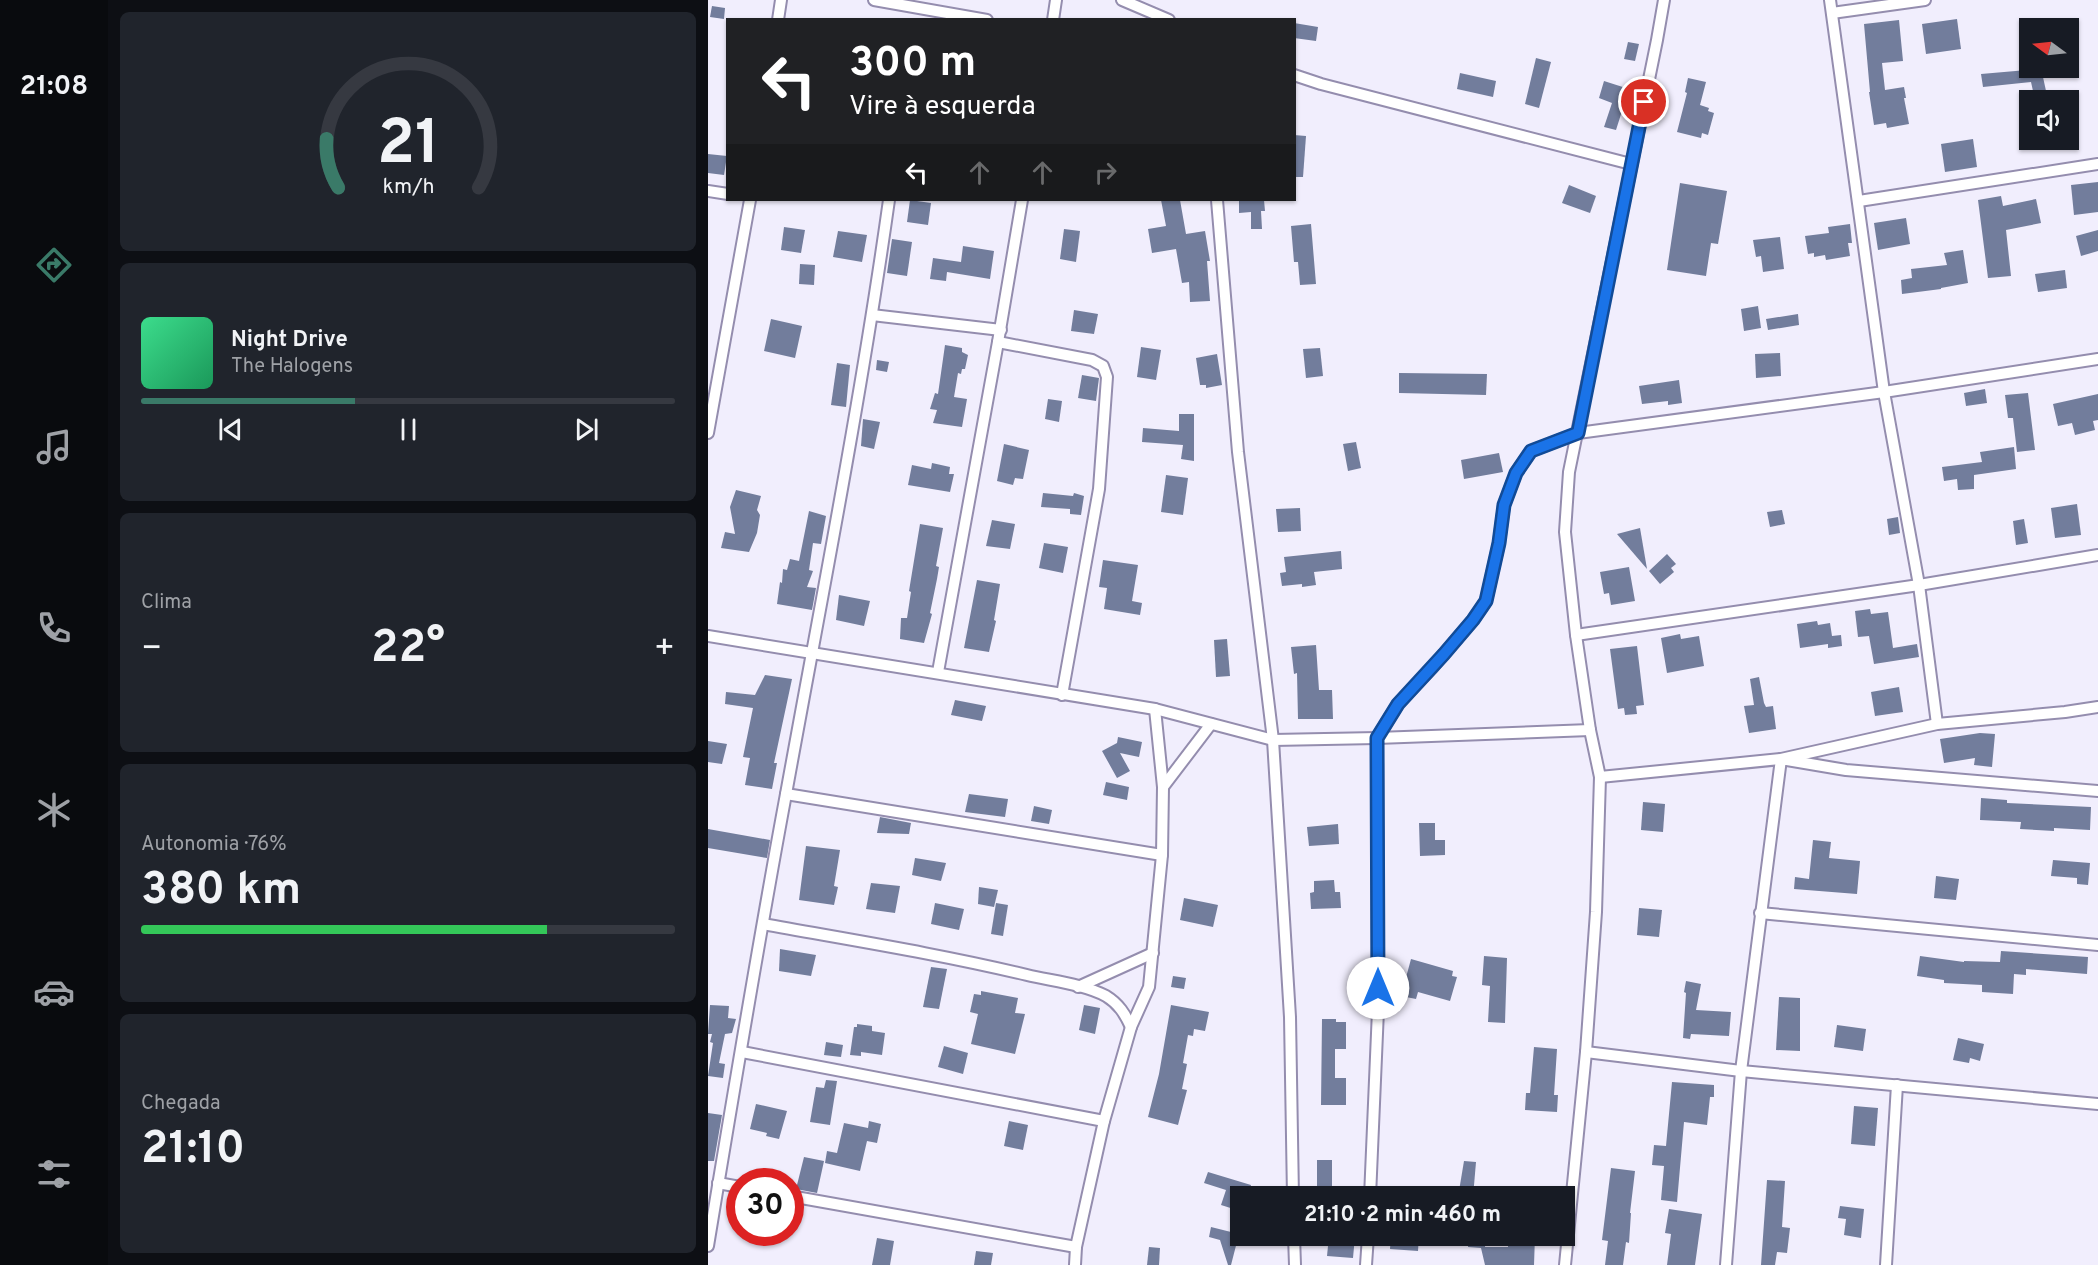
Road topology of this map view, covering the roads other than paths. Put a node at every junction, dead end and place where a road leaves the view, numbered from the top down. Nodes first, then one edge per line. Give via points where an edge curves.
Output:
1 (781, 0) edge
2 (874, 0) edge
3 (1056, 0) edge
4 (1122, 0) edge
5 (1664, 0) edge
6 (1830, 0) edge
7 (1926, 0) edge
8 (915, 14) edge
9 (1832, 14) junction
10 (778, 18) edge
11 (963, 18) edge
12 (1053, 18) edge
13 (1164, 18) edge
14 (1296, 76) edge
15 (1631, 164) junction
16 (2098, 164) edge
17 (708, 191) edge
18 (726, 194) edge
19 (750, 201) edge
20 (889, 201) edge
21 (1022, 201) edge
22 (1217, 201) edge
23 (1859, 201) junction
24 (872, 315) junction
25 (1000, 330) junction
26 (998, 342) junction
27 (2098, 359) edge
28 (714, 368) edge
29 (1884, 392) junction
30 (708, 433) edge
31 (1578, 433) junction
32 (2098, 555) edge
33 (1919, 585) junction
34 (1576, 635) junction
35 (708, 636) edge
36 (813, 653) junction
37 (938, 672) junction
38 (1062, 695) junction
39 (2098, 707) edge
40 (1155, 709) junction
41 (1211, 724) junction
42 (1937, 724) junction
43 (1590, 730) junction
44 (1377, 738) junction
45 (1273, 740) junction
46 (1781, 759) junction
47 (1600, 777) junction
48 (1163, 787) junction
49 (2098, 791) edge
50 (786, 794) junction
51 (1162, 855) junction
52 (1760, 913) junction
53 (763, 924) junction
54 (2098, 945) edge
55 (1153, 954) junction
56 (1078, 987) junction
57 (1131, 1027) junction
58 (742, 1052) junction
59 (1586, 1052) junction
60 (1741, 1071) junction
61 (1897, 1085) junction
62 (2098, 1104) edge
63 (1104, 1121) junction
64 (718, 1183) junction
65 (726, 1184) edge
66 (1293, 1186) edge
67 (1371, 1186) edge
68 (804, 1198) edge
69 (708, 1246) edge
70 (1294, 1246) edge
71 (1367, 1246) edge
72 (1076, 1247) junction
73 (1075, 1265) edge
74 (1294, 1265) edge
75 (1366, 1265) edge
76 (1566, 1265) edge
77 (1726, 1265) edge
78 (1886, 1265) edge

1 - 10 street
2 - 8 street
3 - 12 street
4 - 13 street
5 - 15 street
6 - 9 street
7 - 9 street
8 - 11 street
9 - 23 street
14 - 15 street
15 - 31 street
16 - 23 street
17 - 18 street
19 - 28 street
20 - 24 street
21 - 25 street
22 - 45 street via 1238,452
23 - 29 street
24 - 25 street
24 - 36 street
25 - 26 street
26 - 37 street
26 - 38 street via 1092,360 1103,366 1107,377 1099,489
27 - 29 street
28 - 30 street
29 - 31 street
29 - 33 street
31 - 34 street via 1569,472 1565,531
31 - 44 street via 1531,451 1516,473 1504,505 1486,601 1398,704
32 - 33 street
33 - 34 street
33 - 42 street
34 - 43 street
35 - 36 street
36 - 37 street
36 - 50 street
37 - 38 street
38 - 40 street
39 - 42 street
40 - 41 street
40 - 48 street
41 - 45 street
41 - 48 street
42 - 46 street
43 - 44 street
43 - 47 street
44 - 45 street
44 - 67 street via 1378,1010
45 - 66 street via 1290,1017
46 - 47 street
46 - 49 street via 1846,770
46 - 52 street
47 - 59 street
48 - 51 street
50 - 51 street
50 - 53 street
51 - 55 street
52 - 54 street
52 - 60 street
53 - 56 street
53 - 58 street
55 - 56 street
55 - 57 street via 1149,987
56 - 57 street via 1116,1004
57 - 63 street
58 - 63 street
58 - 64 street
59 - 60 street
59 - 76 street
60 - 61 street
60 - 77 street
61 - 62 street
61 - 78 street
63 - 72 street
64 - 65 street
64 - 69 street
68 - 72 street
70 - 74 street
71 - 75 street
72 - 73 street

